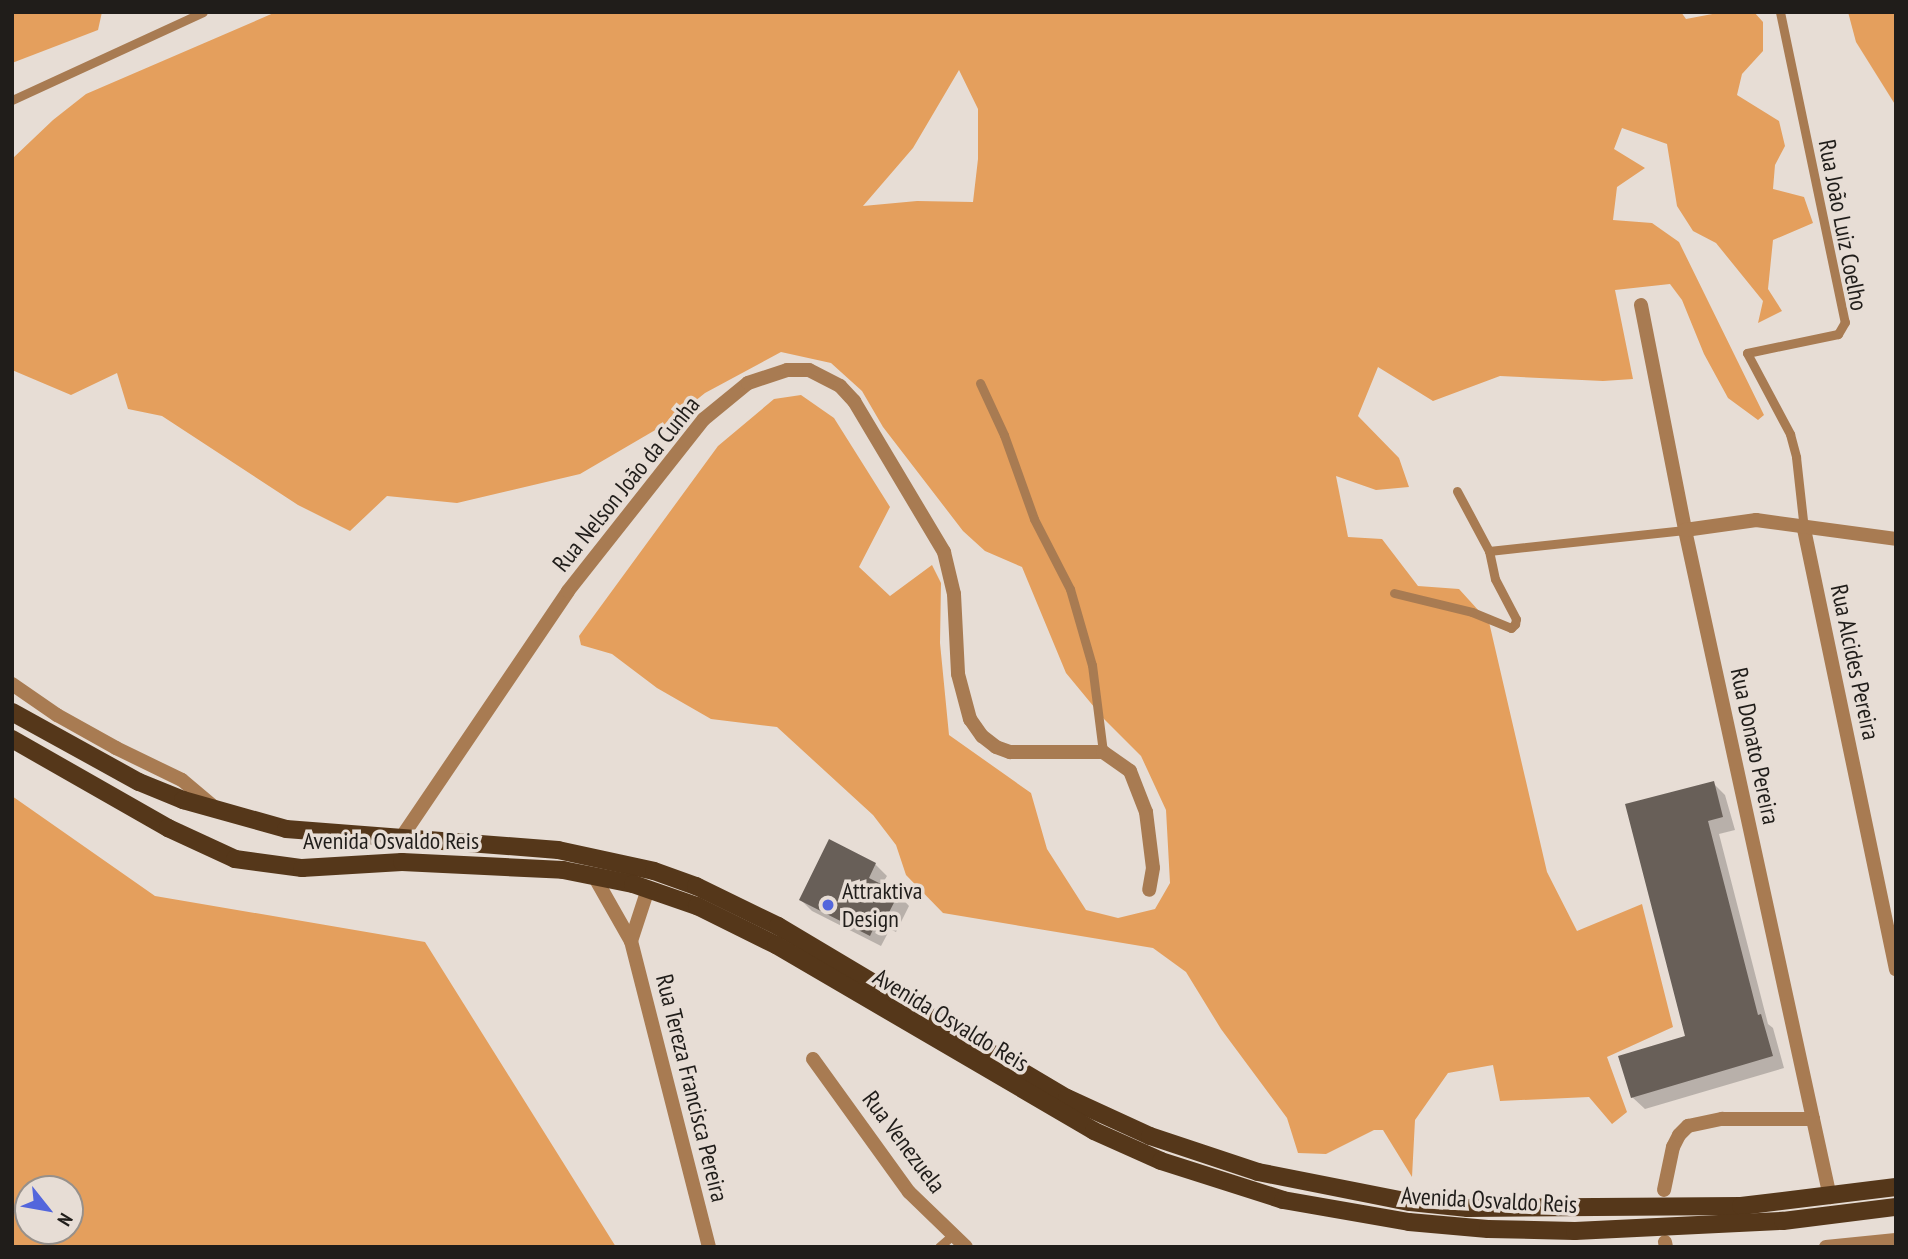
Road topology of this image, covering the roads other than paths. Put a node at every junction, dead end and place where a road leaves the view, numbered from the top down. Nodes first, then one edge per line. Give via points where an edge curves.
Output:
1 (203, 12) edge
2 (1780, 12) edge
3 (12, 100) edge
4 (1642, 304) dead end
5 (980, 383) dead end
6 (1457, 491) dead end
7 (1804, 529) junction
8 (1685, 530) junction
9 (1896, 539) edge
10 (1489, 551) junction
11 (1394, 593) dead end
12 (12, 684) edge
13 (12, 712) edge
14 (12, 739) edge
15 (1103, 752) junction
16 (218, 810) junction
17 (401, 838) junction
18 (594, 876) junction
19 (648, 889) junction
20 (1149, 890) dead end
21 (631, 941) junction
22 (1896, 970) edge
23 (813, 1059) dead end
24 (1813, 1119) junction
25 (1896, 1187) edge
26 (1664, 1190) dead end
27 (1830, 1197) junction
28 (1896, 1207) edge
29 (953, 1235) junction
30 (1896, 1240) edge
31 (709, 1247) edge
32 (939, 1247) edge
33 (966, 1247) edge
34 (1826, 1247) edge

1 - 3 lane
2 - 7 lane, Rua João Luiz Coelho via 1845,322 1838,334 1747,353 1790,434
4 - 8 street, Rua Donato Pereira
5 - 15 lane via 1034,519 1070,589 1091,665
6 - 10 lane
7 - 8 street via 1756,520
7 - 9 street
7 - 22 street, Rua Alcides Pereira
8 - 10 lane
8 - 24 street, Rua Donato Pereira
10 - 11 lane via 1495,579 1516,619 1511,628 1472,612
12 - 16 street via 69,722 182,780
13 - 16 main road, Avenida Osvaldo Reis via 139,782
14 - 18 main road, Avenida Osvaldo Reis via 168,828 234,859 302,867 449,863
15 - 17 street, Rua Nelson João da Cunha via 1010,752 982,736 970,719 962,693 951,574 934,532 854,401 840,386 809,370 787,370 748,383 682,444 568,591
15 - 20 street via 1130,771 1146,812 1153,868
16 - 17 main road, Avenida Osvaldo Reis via 286,829
17 - 27 main road, Avenida Osvaldo Reis via 558,850 654,871 696,886 778,926 1068,1098 1150,1136 1258,1172 1410,1202 1468,1208 1741,1206
18 - 19 main road, Avenida Osvaldo Reis
18 - 21 street, Rua Tereza Francisca Pereira
19 - 21 street
19 - 28 main road, Avenida Osvaldo Reis via 754,933 1094,1131 1174,1166 1283,1200 1409,1222 1575,1231 1783,1221
21 - 31 street, Rua Tereza Francisca Pereira
23 - 29 street, Rua Venezuela via 909,1192
24 - 26 street via 1722,1119 1688,1126 1673,1147
24 - 27 street, Rua Donato Pereira
25 - 27 main road, Avenida Osvaldo Reis
29 - 32 lane
29 - 33 street, Rua Venezuela
30 - 34 street

